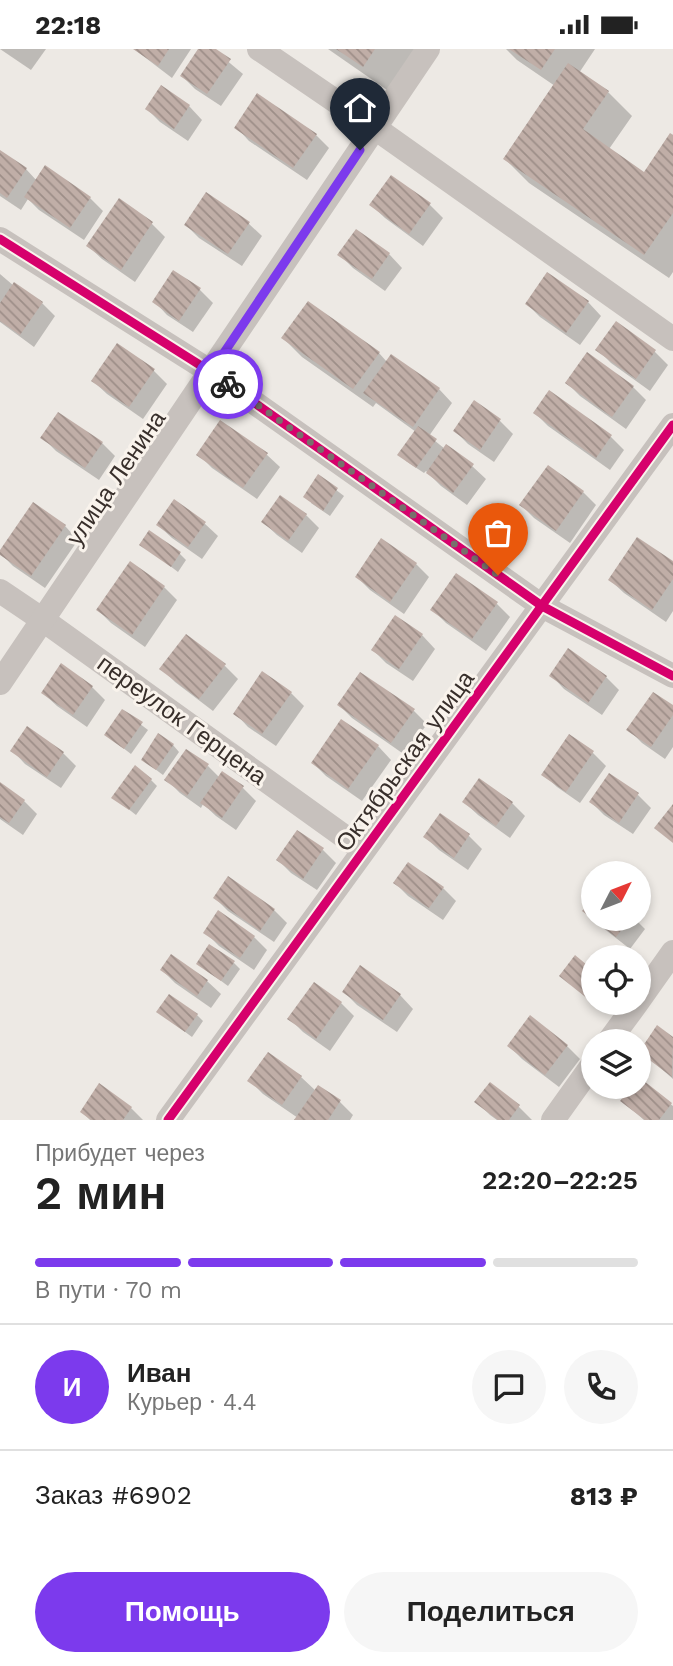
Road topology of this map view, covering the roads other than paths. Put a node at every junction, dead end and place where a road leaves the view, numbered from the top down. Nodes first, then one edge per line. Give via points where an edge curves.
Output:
1 (259, 49) edge
2 (428, 49) edge
3 (375, 128) junction
4 (0, 239) edge
5 (673, 339) edge
6 (211, 372) junction
7 (673, 425) edge
8 (0, 591) edge
9 (542, 606) junction
10 (43, 620) junction
11 (673, 676) edge
12 (0, 683) edge
13 (363, 850) junction
14 (673, 952) edge
15 (651, 983) edge
16 (581, 1081) edge
17 (169, 1120) edge
18 (554, 1120) edge

1 - 3 street
2 - 3 street, улица Ленина
3 - 5 street
3 - 6 street, улица Ленина
4 - 6 street
6 - 9 street
6 - 10 street, улица Ленина
7 - 9 street, Октябрьская улица
8 - 10 street, переулок Герцена
9 - 11 street
9 - 13 street, Октябрьская улица
10 - 12 street, улица Ленина
10 - 13 street, переулок Герцена
13 - 17 street, Октябрьская улица
14 - 15 street
16 - 18 street

